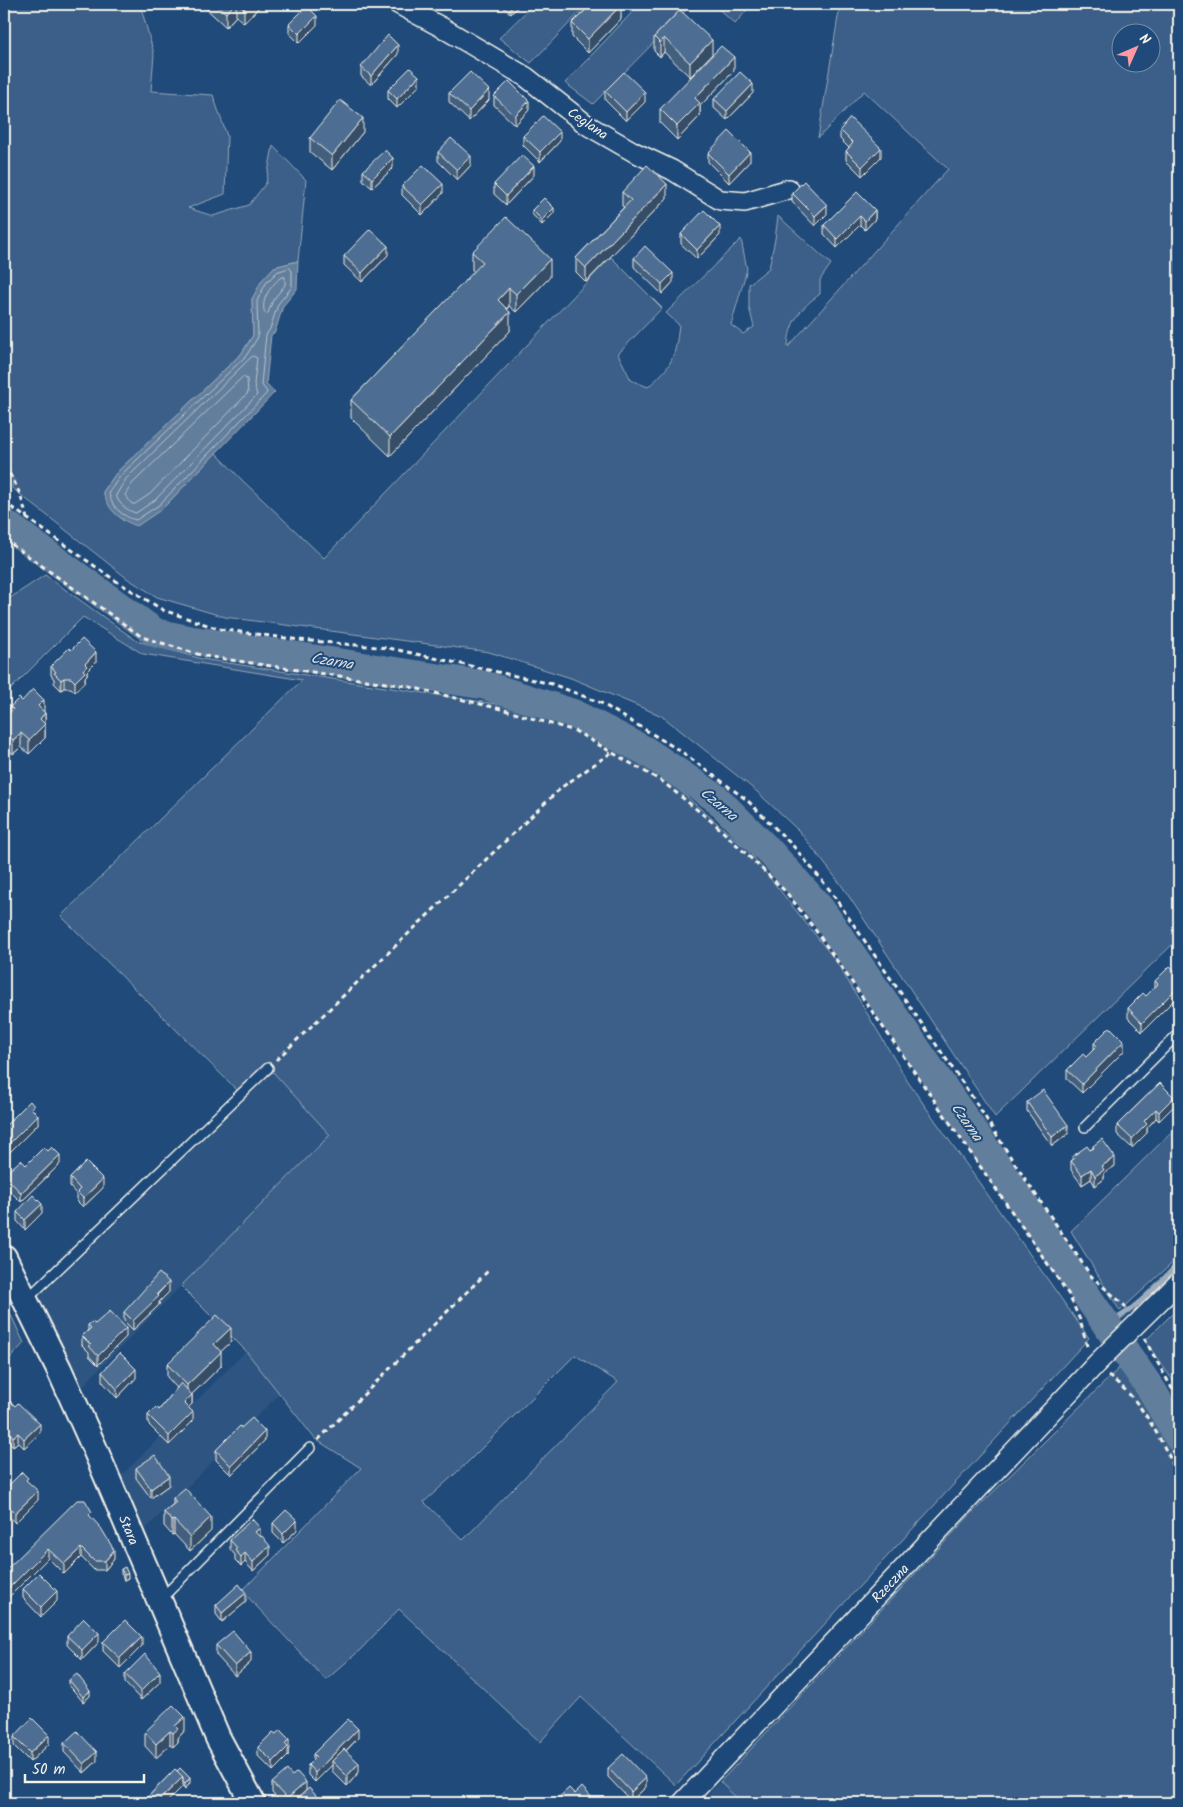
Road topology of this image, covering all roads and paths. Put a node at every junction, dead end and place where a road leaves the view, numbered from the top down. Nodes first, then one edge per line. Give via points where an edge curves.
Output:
1 (398, 4) edge
2 (789, 189) dead end
3 (4, 466) edge
4 (4, 502) edge
5 (27, 520) junction
6 (4, 539) edge
7 (612, 752) junction
8 (1179, 1034) edge
9 (268, 1068) joint
10 (1085, 1127) dead end
11 (4, 1257) edge
12 (490, 1269) dead end
13 (1179, 1282) edge
14 (26, 1301) junction
15 (1136, 1325) junction
16 (1096, 1364) junction
17 (1179, 1401) edge
18 (310, 1448) joint
19 (1179, 1476) edge
20 (159, 1601) junction
21 (252, 1803) edge
22 (682, 1803) edge

1 - 2 street, Ceglana via 526,77 587,125 672,170 720,200 745,202
3 - 5 path via 16,482
4 - 5 path
5 - 15 path via 163,610 219,628 389,648 552,684 601,703 682,752 747,800 795,848 829,889 1091,1276 1124,1305
6 - 7 path via 142,637 204,656 406,686 501,709 575,731
7 - 9 path via 562,787
7 - 16 path via 664,782 786,892 1069,1296
8 - 10 lane
9 - 14 lane
11 - 14 street, Stara
12 - 18 path
13 - 15 street
14 - 20 street, Stara via 94,1447
15 - 16 street, Rzeczna
15 - 17 path
16 - 19 path via 1139,1406
16 - 22 street, Rzeczna
18 - 20 lane
20 - 21 street, Stara via 218,1738

